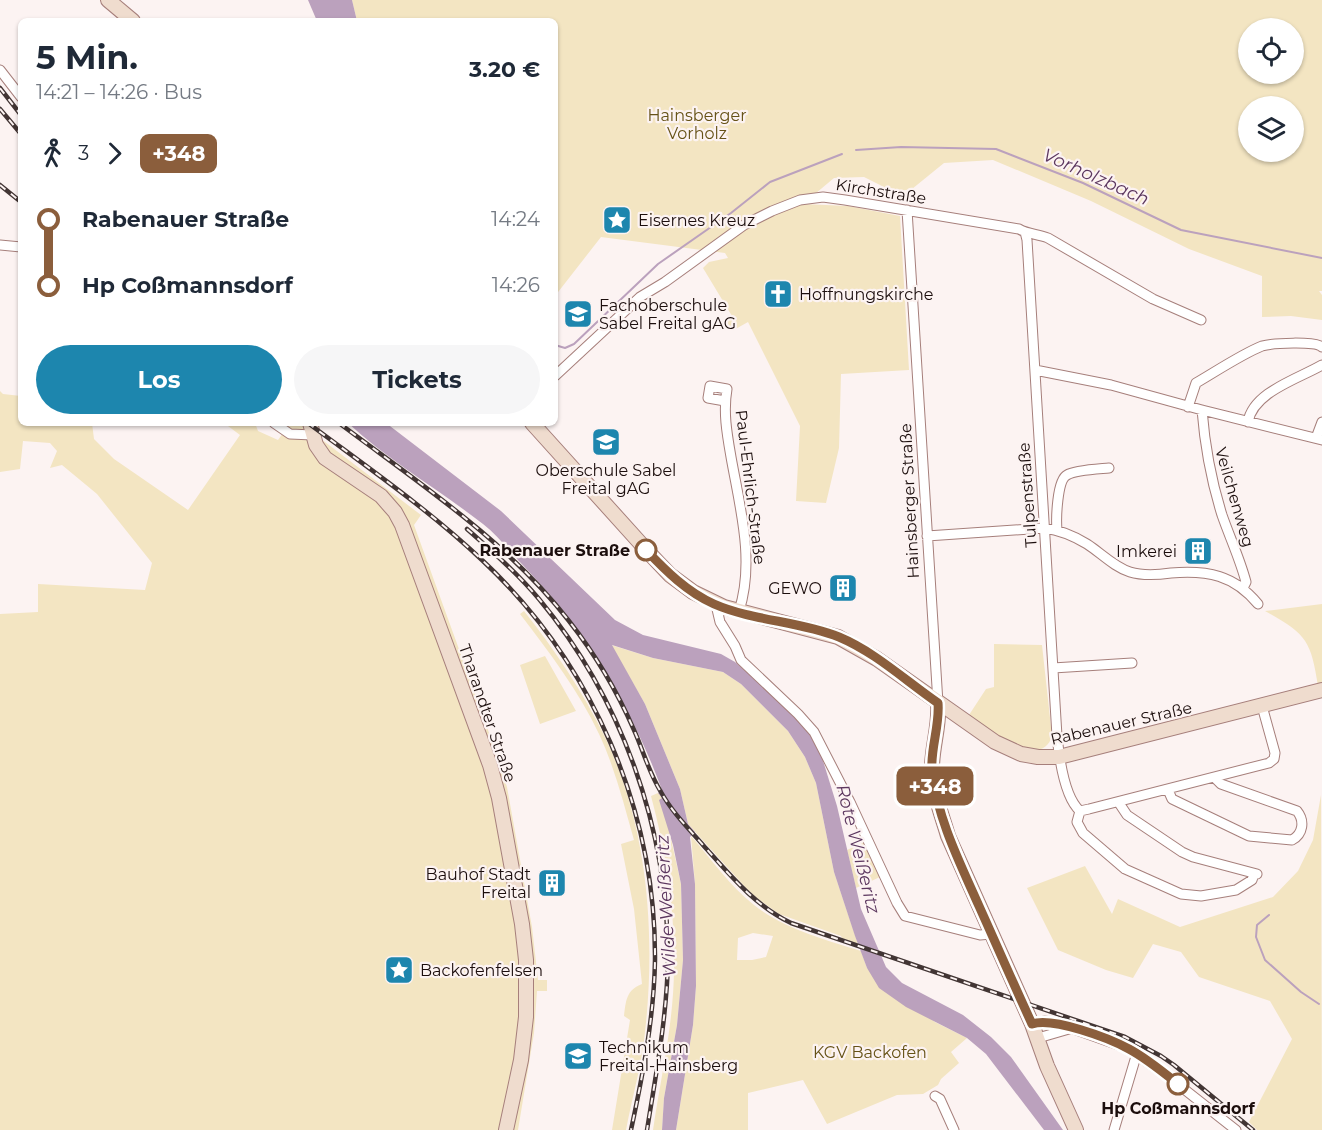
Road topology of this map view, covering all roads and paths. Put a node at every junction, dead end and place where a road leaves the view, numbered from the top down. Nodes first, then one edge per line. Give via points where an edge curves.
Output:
1 (108, 0) edge
2 (129, 18) edge
3 (0, 70) edge
4 (18, 93) edge
5 (907, 210) junction
6 (1025, 232) junction
7 (0, 245) edge
8 (18, 247) edge
9 (1201, 320) dead end
10 (1322, 346) edge
11 (1322, 365) edge
12 (1035, 370) junction
13 (558, 373) edge
14 (725, 401) dead end
15 (1188, 407) junction
16 (1202, 410) junction
17 (1248, 422) junction
18 (1322, 422) edge
19 (278, 426) edge
20 (535, 426) edge
21 (311, 429) edge
22 (1319, 439) edge
23 (1109, 468) dead end
24 (1044, 528) junction
25 (1057, 530) junction
26 (927, 536) junction
27 (1240, 586) junction
28 (716, 604) junction
29 (1258, 604) dead end
30 (739, 611) junction
31 (1132, 663) dead end
32 (1053, 668) junction
33 (1322, 690) edge
34 (938, 703) junction
35 (1262, 706) junction
36 (1059, 757) junction
37 (1215, 778) junction
38 (1168, 790) junction
39 (1119, 803) junction
40 (1080, 810) junction
41 (991, 934) junction
42 (1032, 1024) junction
43 (1075, 1029) junction
44 (1038, 1038) junction
45 (1137, 1053) junction
46 (935, 1095) dead end
47 (506, 1130) edge
48 (954, 1130) edge
49 (1076, 1130) edge
50 (1114, 1130) edge
51 (1236, 1130) edge

1 - 2 main road
3 - 4 street
5 - 6 street, Kirchstraße
5 - 13 street, Kirchstraße via 823,197 800,200 772,211 744,225 640,297
5 - 26 street, Hainsberger Straße
6 - 9 street, Kirchstraße via 1048,238 1153,299
6 - 12 street, Tulpenstraße
7 - 8 street
10 - 15 street via 1263,346 1196,383
11 - 17 street via 1260,398 1249,413
12 - 15 street via 1111,385
12 - 24 street, Tulpenstraße
14 - 30 street, Paul-Ehrlich-Straße via 747,558 747,584
15 - 16 street
16 - 17 street
16 - 27 street, Veilchenweg via 1208,465 1246,582
17 - 22 street
18 - 22 street
19 - 21 street via 290,434
20 - 28 main road, Rabenauer Straße via 661,565 687,588
21 - 47 main road, Tharandter Straße via 325,458 381,496 402,525 493,772 526,960 521,1060
23 - 25 street via 1066,475 1059,492
24 - 25 street
24 - 26 street
24 - 32 street, Tulpenstraße
25 - 27 street via 1086,543 1127,571 1152,575 1205,573
26 - 34 street, Hainsberger Straße
27 - 29 street
28 - 30 main road, Rabenauer Straße
28 - 41 street via 720,622 741,660 814,732 905,916 980,935
30 - 34 main road, Rabenauer Straße via 838,637 877,659
31 - 32 street
32 - 36 street, Tulpenstraße
33 - 35 main road, Rabenauer Straße
34 - 36 main road, Rabenauer Straße via 1007,748 1038,757
34 - 41 main road, Hainsberger Straße via 932,769 936,790 948,836
35 - 36 main road, Rabenauer Straße
35 - 37 street via 1274,759
36 - 40 street, Tulpenstraße via 1071,800
37 - 38 street
37 - 38 street via 1221,784 1297,811 1301,832 1292,840 1249,836 1172,799
38 - 39 street
39 - 40 street
39 - 40 street, Tulpenstraße via 1127,815 1182,852 1257,874 1236,890 1201,896 1181,894 1125,869 1083,833 1077,822
41 - 42 main road, Hainsberger Straße
42 - 43 street via 1044,1021
42 - 44 main road
43 - 44 street
43 - 45 street
44 - 49 main road
45 - 50 street
45 - 51 street
46 - 48 street

